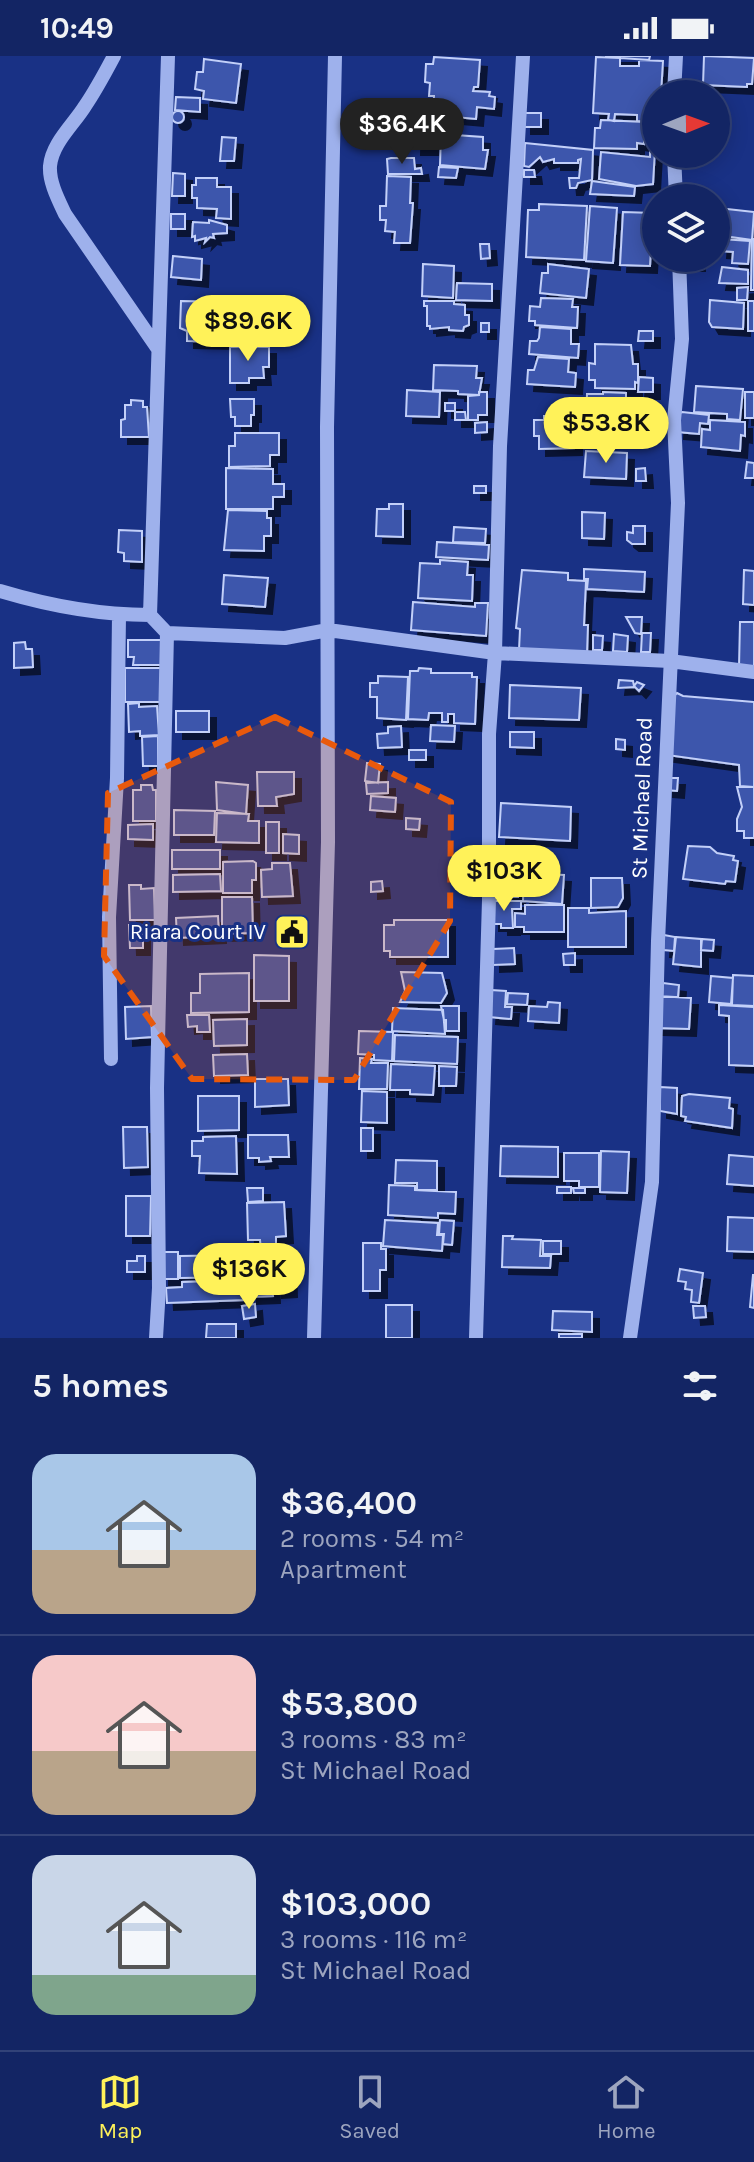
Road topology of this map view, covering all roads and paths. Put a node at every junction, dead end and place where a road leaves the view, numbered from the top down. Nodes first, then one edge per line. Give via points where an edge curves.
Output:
1 (114, 56) edge
2 (168, 56) edge
3 (335, 56) edge
4 (523, 56) edge
5 (676, 56) edge
6 (675, 80) edge
7 (680, 272) edge
8 (158, 349) junction
9 (0, 591) edge
10 (119, 615) junction
11 (150, 615) junction
12 (328, 630) junction
13 (167, 633) junction
14 (495, 653) junction
15 (670, 661) junction
16 (754, 672) edge
17 (111, 1059) dead end
18 (156, 1338) edge
19 (314, 1338) edge
20 (476, 1338) edge
21 (630, 1338) edge

1 - 8 street via 62,137 50,169 65,214
2 - 8 street
3 - 12 street
4 - 14 street via 500,446
5 - 6 street
7 - 15 street, St Michael Road via 682,339 674,420 678,503
8 - 11 street
9 - 10 street via 39,603
10 - 11 street
10 - 17 street via 109,917
11 - 13 street
12 - 13 street via 285,638
12 - 14 street
12 - 19 street via 328,842
13 - 18 street
14 - 15 street
14 - 20 street
15 - 16 street
15 - 21 street, St Michael Road via 652,1182

